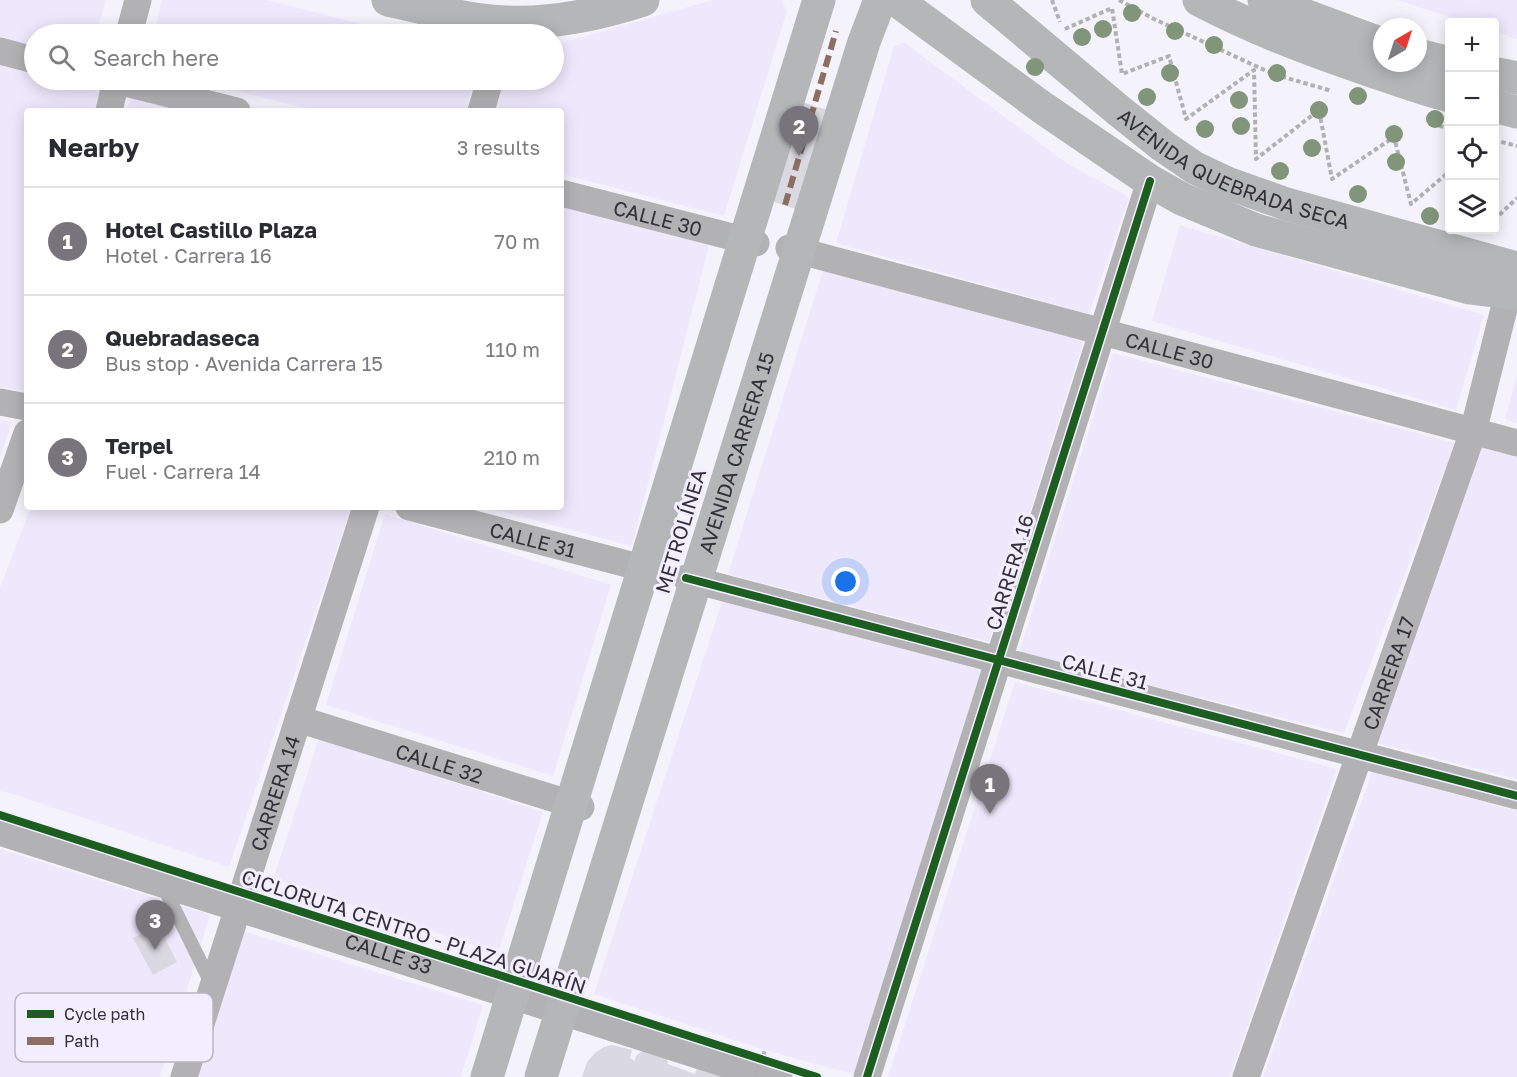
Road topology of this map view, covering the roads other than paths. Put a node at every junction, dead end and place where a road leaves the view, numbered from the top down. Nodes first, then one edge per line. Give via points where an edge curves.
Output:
1 (138, 0) edge
2 (388, 0) edge
3 (643, 0) edge
4 (819, 0) edge
5 (829, 0) edge
6 (874, 0) edge
7 (896, 0) edge
8 (987, 0) edge
9 (1199, 0) edge
10 (1264, 0) edge
11 (869, 7) edge
12 (1314, 10) edge
13 (132, 24) edge
14 (491, 24) edge
15 (528, 24) edge
16 (1373, 40) edge
17 (0, 51) edge
18 (24, 57) edge
19 (1427, 57) edge
20 (1445, 62) edge
21 (1499, 74) edge
22 (1517, 78) edge
23 (113, 90) edge
24 (154, 90) edge
25 (487, 90) edge
26 (1445, 95) edge
27 (1499, 107) edge
28 (110, 108) edge
29 (225, 108) edge
30 (482, 108) edge
31 (1517, 112) edge
32 (827, 115) dead end
33 (1150, 181) junction
34 (564, 194) edge
35 (750, 242) junction
36 (794, 249) junction
37 (1514, 281) edge
38 (1102, 332) junction
39 (0, 402) edge
40 (24, 406) edge
41 (1473, 432) junction
42 (24, 442) edge
43 (1517, 443) edge
44 (0, 510) edge
45 (365, 510) edge
46 (420, 510) edge
47 (649, 572) junction
48 (690, 580) junction
49 (999, 660) junction
50 (298, 719) junction
51 (1359, 755) junction
52 (1517, 796) edge
53 (576, 806) junction
54 (0, 829) edge
55 (161, 881) junction
56 (238, 906) junction
57 (213, 987) junction
58 (211, 993) edge
59 (538, 1006) junction
60 (189, 1062) edge
61 (763, 1066) edge
62 (184, 1077) edge
63 (487, 1077) edge
64 (498, 1077) edge
65 (541, 1077) edge
66 (867, 1077) edge
67 (1246, 1077) edge

1 - 13 street
2 - 14 main road
3 - 15 main road via 597,13
4 - 35 main road, AVENIDA CARRERA 15
5 - 35 lane
6 - 11 lane
7 - 33 main road
8 - 37 main road, AVENIDA QUEBRADA SECA via 1118,110 1195,168 1286,204 1480,258
9 - 26 main road via 1323,54
10 - 12 main road
11 - 36 main road, AVENIDA CARRERA 15 via 864,42
12 - 16 main road
17 - 18 street
19 - 20 main road
21 - 22 main road
23 - 28 street
24 - 29 street
25 - 30 street
27 - 31 main road
32 - 36 lane
33 - 37 main road via 1256,230 1470,288
33 - 38 street, CARRERA 16
34 - 35 street, CALLE 30
35 - 47 main road, AVENIDA CARRERA 15
36 - 38 street, CALLE 30
36 - 48 main road, AVENIDA CARRERA 15
37 - 41 street, CARRERA 17
38 - 41 street, CALLE 30
38 - 49 street, CARRERA 16
39 - 40 street
41 - 43 street, CALLE 30
41 - 51 street, CARRERA 17
42 - 44 street
45 - 50 street, CARRERA 14
46 - 47 street, CALLE 31
47 - 53 main road, AVENIDA CARRERA 15
48 - 49 street, CALLE 31
48 - 59 main road, AVENIDA CARRERA 15
49 - 51 street, CALLE 31
49 - 66 street, CARRERA 16
50 - 53 street, CALLE 32
50 - 56 street, CARRERA 14
51 - 52 street, CALLE 31
51 - 67 street, CARRERA 17
53 - 59 main road, AVENIDA CARRERA 15
54 - 55 street, CALLE 33
55 - 56 street, CALLE 33
55 - 57 lane
56 - 57 street, CARRERA 14
56 - 59 street, CALLE 33
57 - 58 street, CARRERA 14
59 - 61 street, CALLE 33
59 - 63 main road, AVENIDA CARRERA 15
59 - 64 lane
59 - 65 main road, AVENIDA CARRERA 15
60 - 62 street, CARRERA 14

